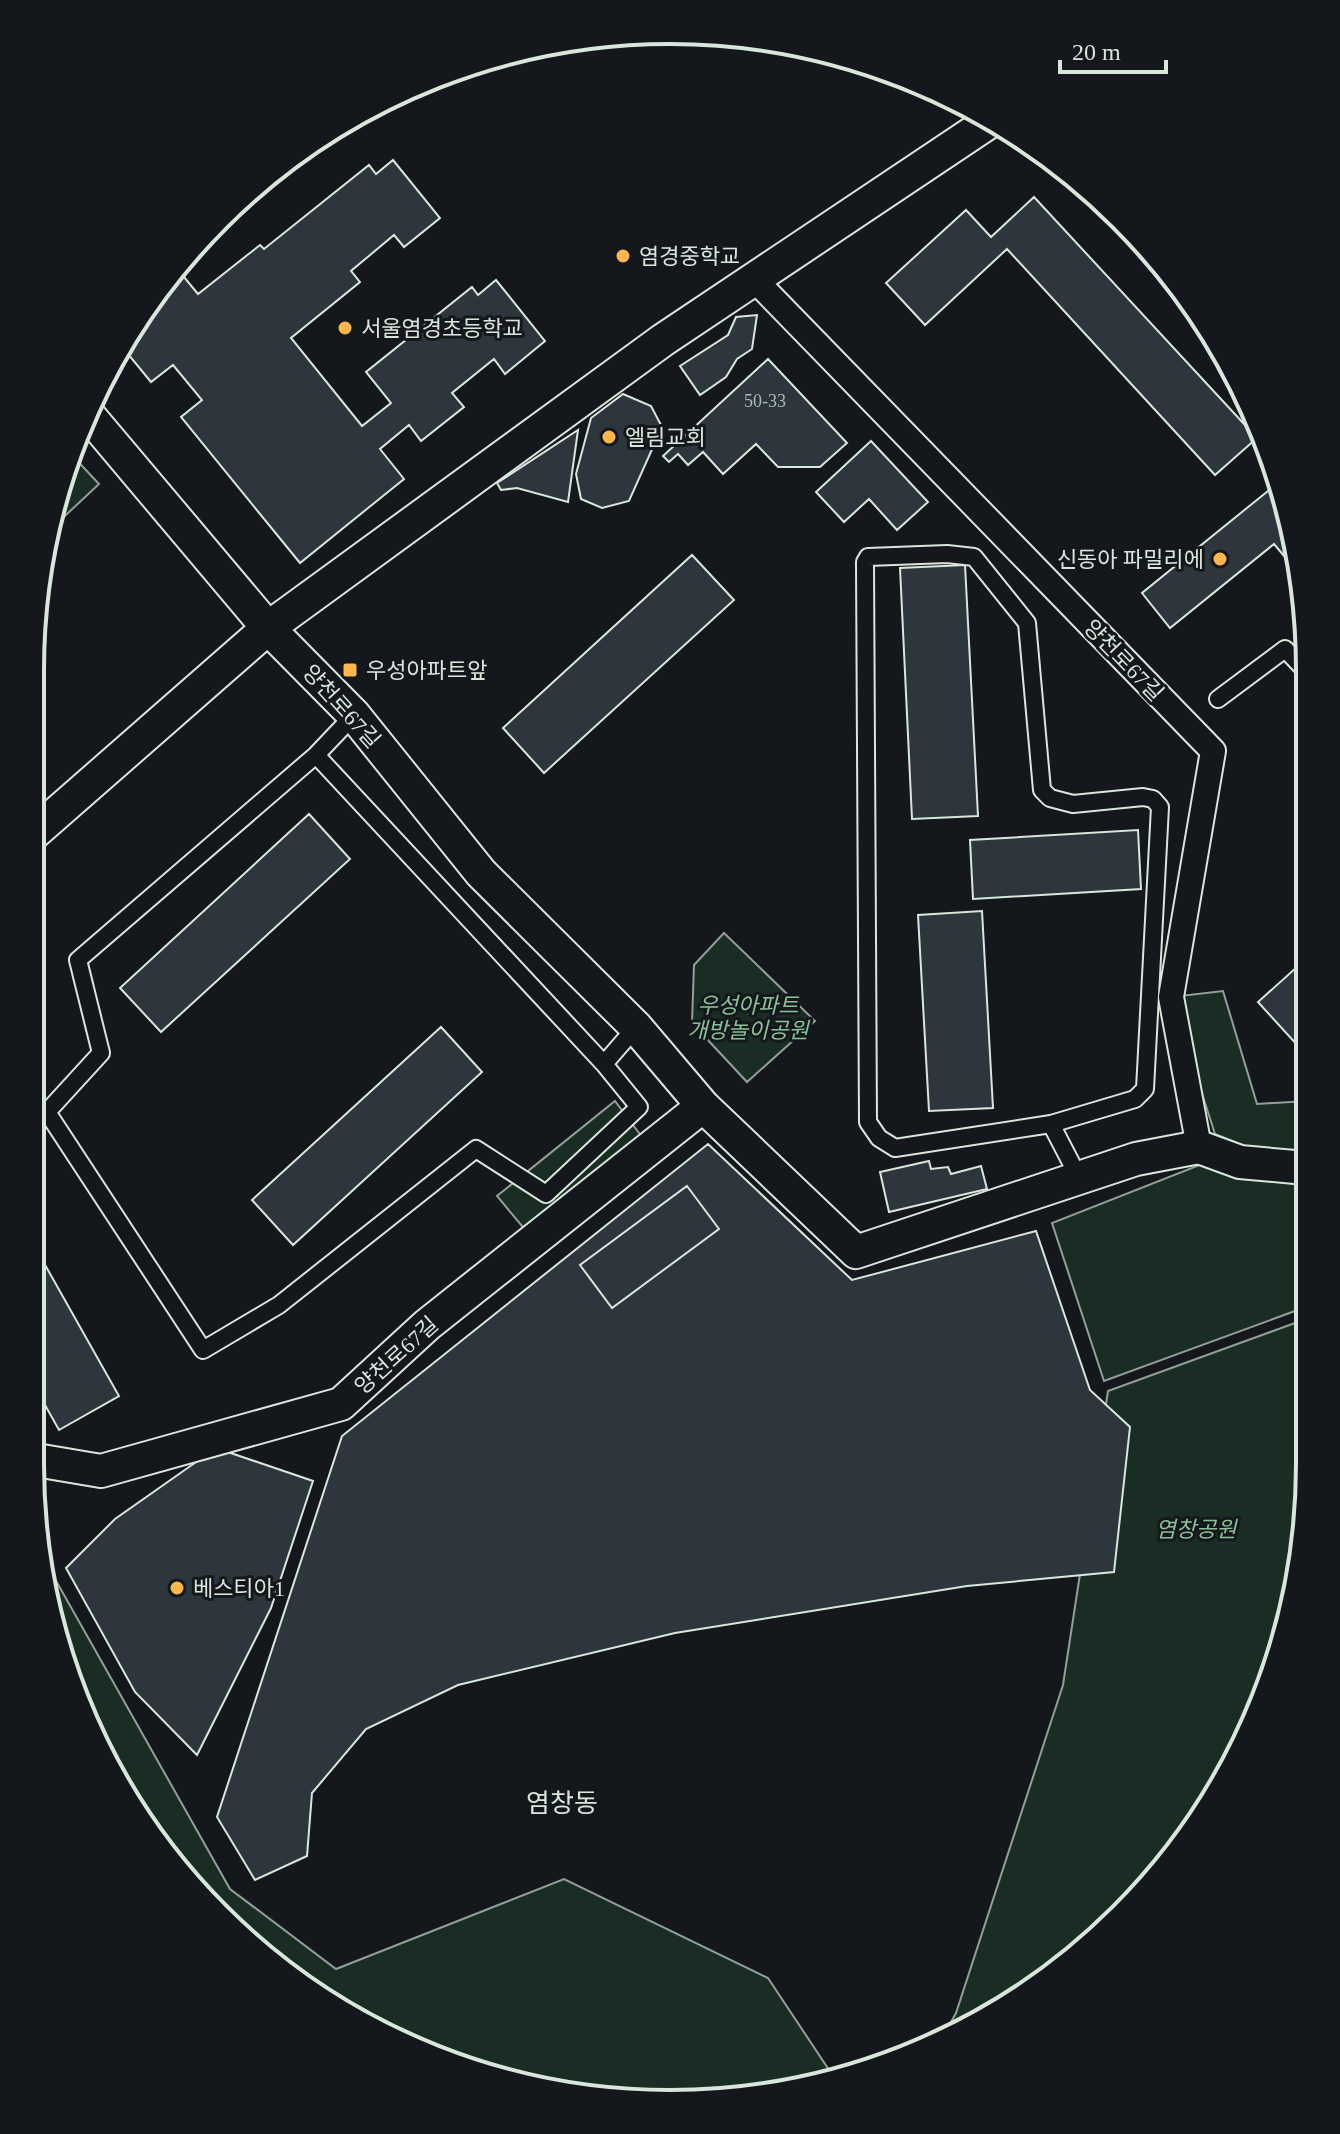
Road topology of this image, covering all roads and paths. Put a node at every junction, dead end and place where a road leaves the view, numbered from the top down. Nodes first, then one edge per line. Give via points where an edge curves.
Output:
1 (981, 127) edge
2 (756, 281) junction
3 (95, 423) edge
4 (268, 628) junction
5 (1296, 660) edge
6 (1218, 699) dead end
7 (354, 715) junction
8 (316, 755) junction
9 (44, 824) edge
10 (636, 1027) junction
11 (604, 1064) junction
12 (703, 1106) junction
13 (1051, 1124) junction
14 (1199, 1147) junction
15 (1296, 1167) edge
16 (1079, 1178) junction
17 (44, 1461) edge

1 - 2 street
2 - 4 street via 663,340
2 - 14 street, 양천로67길 via 1213,751 1171,997
3 - 4 street, 양천로67길
4 - 7 street, 양천로67길
4 - 9 street
5 - 6 lane via 1285,649
7 - 8 lane
7 - 10 street, 양천로67길 via 481,873
8 - 11 lane
8 - 11 lane via 78,960 101,1053 47,1112 203,1350 279,1305 476,1149 546,1194 639,1107
10 - 11 lane
10 - 12 street, 양천로67길
12 - 16 street, 양천로67길 via 856,1252
12 - 17 street, 양천로67길 via 427,1325 341,1404 101,1471
13 - 13 lane via 1135,1099 1145,1089 1160,807 1143,797 1061,802 1042,790 1027,623 974,557 868,557 868,1122 895,1148
13 - 16 lane
14 - 15 street via 1240,1162
14 - 16 street, 양천로67길 via 1136,1159

